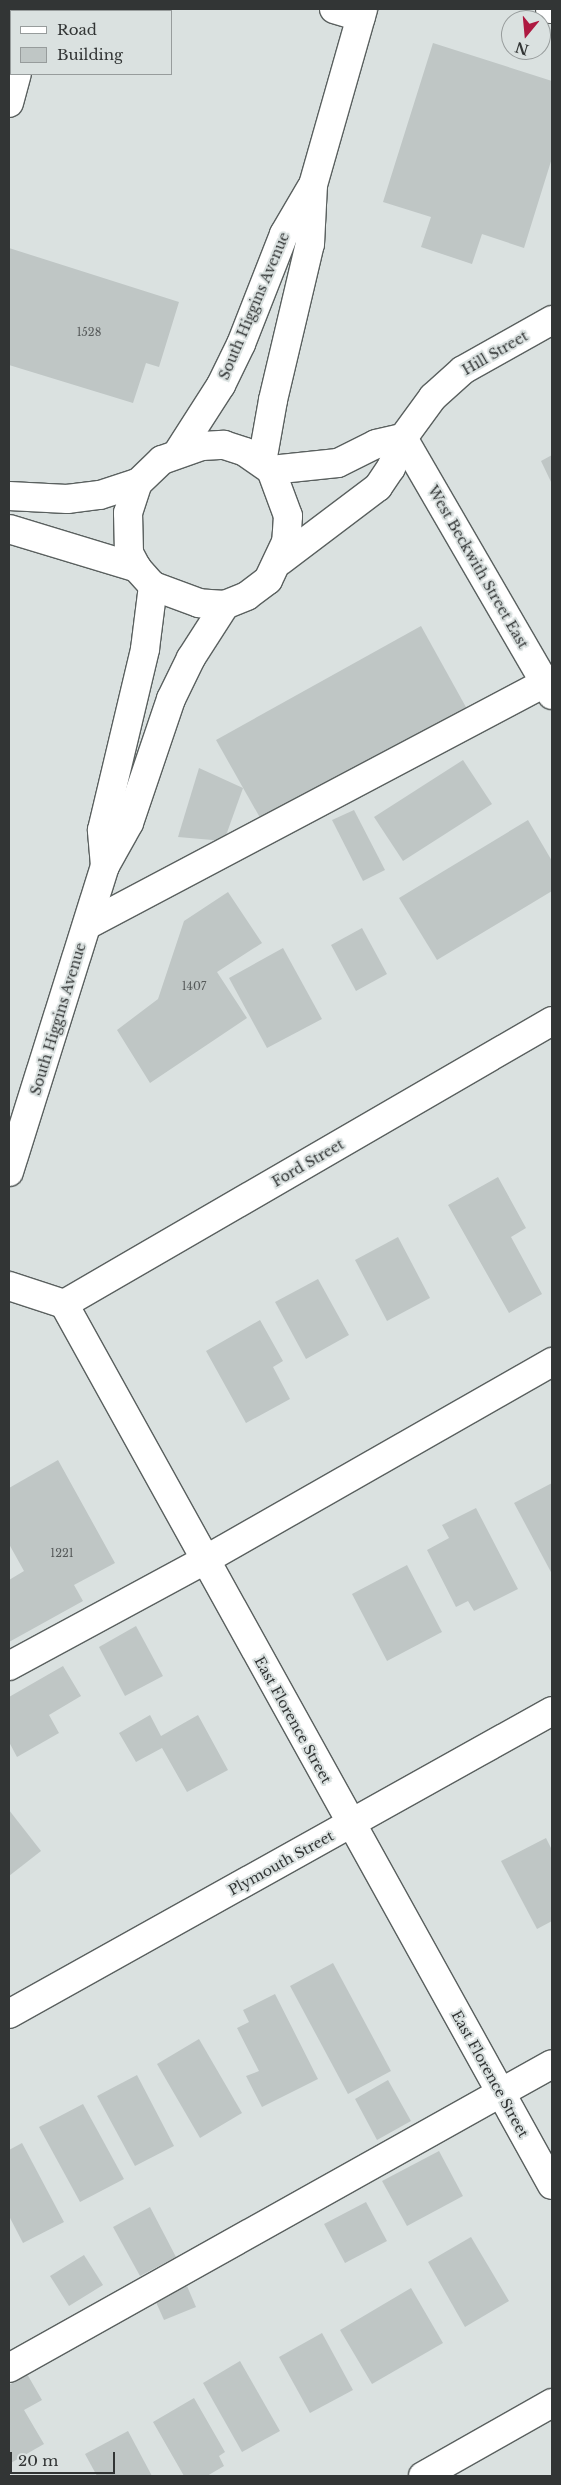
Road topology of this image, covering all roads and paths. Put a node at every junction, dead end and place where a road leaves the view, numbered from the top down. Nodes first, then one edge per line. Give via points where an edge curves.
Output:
1 (334, 9) edge
2 (362, 13) edge
3 (17, 75) edge
4 (9, 102) edge
5 (313, 185) junction
6 (552, 320) edge
7 (271, 416) junction
8 (403, 438) junction
9 (178, 452) junction
10 (266, 466) junction
11 (317, 466) junction
12 (138, 483) junction
13 (9, 496) edge
14 (9, 529) edge
15 (280, 561) junction
16 (145, 577) junction
17 (225, 605) junction
18 (550, 686) edge
19 (105, 866) junction
20 (87, 925) junction
21 (552, 1022) edge
22 (17, 1119) edge
23 (9, 1172) edge
24 (9, 1286) edge
25 (64, 1304) junction
26 (552, 1362) edge
27 (205, 1560) junction
28 (9, 1666) edge
29 (552, 1711) edge
30 (351, 1825) junction
31 (9, 2014) edge
32 (552, 2064) edge
33 (501, 2093) junction
34 (552, 2185) edge
35 (9, 2368) edge
36 (552, 2403) edge
37 (423, 2476) edge

1 - 2 street
2 - 5 street, South Higgins Avenue
3 - 4 street
5 - 7 street, South Higgins Avenue via 310,244
5 - 9 street, South Higgins Avenue via 284,234 242,344 221,385
6 - 8 street, Hill Street via 463,370 433,397
7 - 10 street, South Higgins Avenue
7 - 11 street via 285,450 297,460
8 - 11 street via 376,444 338,463
8 - 15 street, Hill Street via 391,468 378,487
8 - 18 street, West Beckwith Street East
9 - 10 street via 224,445
9 - 12 street via 162,460
10 - 11 street
10 - 15 street via 288,516 286,542
12 - 13 street via 100,495 67,499
12 - 16 street via 128,512 129,553
14 - 16 street
15 - 17 street via 268,580 247,596
16 - 17 street via 174,596
16 - 19 street, South Higgins Avenue via 145,649 102,830
17 - 19 street, South Higgins Avenue via 191,658 171,699 129,823
18 - 20 street
19 - 20 street, South Higgins Avenue
20 - 22 street, South Higgins Avenue
21 - 25 street, Ford Street
22 - 23 street, South Higgins Avenue
24 - 25 street
25 - 27 street, East Florence Street
26 - 27 street
27 - 28 street
27 - 30 street, East Florence Street
29 - 30 street, Plymouth Street
30 - 31 street, Plymouth Street
30 - 33 street, East Florence Street
32 - 33 street
33 - 34 street, East Florence Street
33 - 35 street
36 - 37 street

